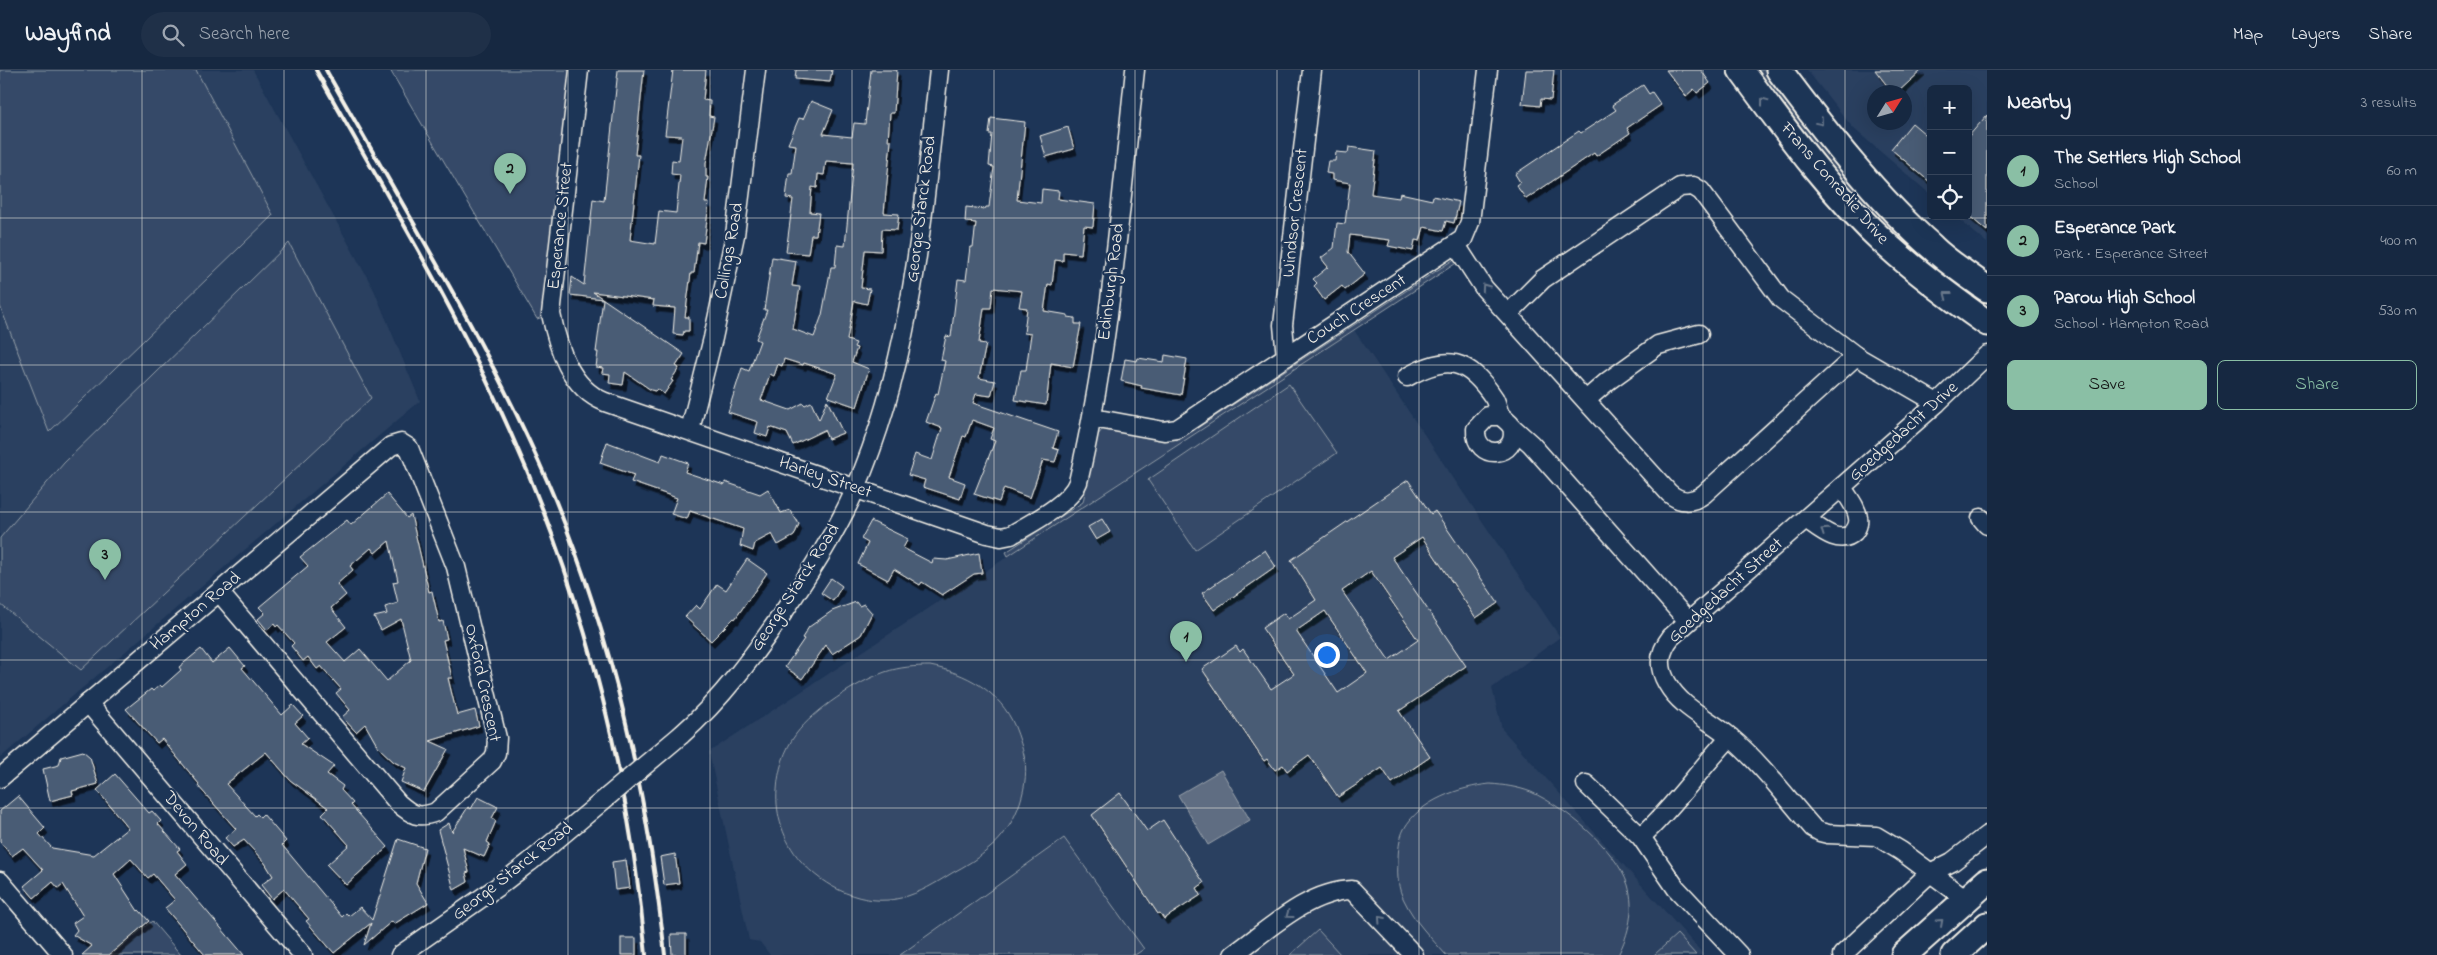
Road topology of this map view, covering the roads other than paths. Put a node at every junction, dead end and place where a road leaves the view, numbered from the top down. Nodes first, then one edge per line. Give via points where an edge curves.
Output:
1 (579, 70) edge
2 (756, 70) edge
3 (939, 70) edge
4 (1135, 70) edge
5 (1312, 70) edge
6 (1488, 70) edge
7 (1740, 70) edge
8 (1779, 70) edge
9 (1456, 245) junction
10 (1987, 289) edge
11 (1509, 313) junction
12 (1987, 323) edge
13 (1699, 334) dead end
14 (1856, 356) junction
15 (1987, 356) edge
16 (1286, 357) junction
17 (1407, 376) dead end
18 (574, 378) joint
19 (1586, 400) junction
20 (1937, 403) junction
21 (1093, 418) junction
22 (690, 430) junction
23 (391, 446) joint
24 (1842, 487) junction
25 (855, 489) junction
26 (1074, 491) joint
27 (1806, 518) junction
28 (219, 592) junction
29 (1688, 621) junction
30 (88, 703) junction
31 (1730, 737) junction
32 (0, 778) edge
33 (1586, 784) dead end
34 (1987, 835) edge
35 (1641, 837) junction
36 (1930, 873) junction
37 (0, 881) edge
38 (1987, 881) edge
39 (1966, 899) junction
40 (1987, 925) edge
41 (63, 955) edge
42 (302, 955) edge
43 (400, 955) edge
44 (1233, 955) edge
45 (1414, 955) edge
46 (1739, 955) edge
47 (1842, 955) edge
48 (1904, 955) edge
49 (1954, 955) edge

1 - 18 street, Esperance Street via 551,314 555,334
2 - 22 street, Collings Road via 735,235
3 - 25 street, George Starck Road via 916,270 892,381
4 - 21 street, Edinburgh Road via 1108,323
5 - 16 street, Windsor Crescent via 1284,325
6 - 9 street, Couch Crescent via 1470,222 1468,232
12 -> 7 main road, Frans Conradie Drive via 1915,269 1865,224 1822,175
8 -> 10 main road, Frans Conradie Drive via 1905,222
11 -> 9 street via 1484,288
9 - 16 street, Couch Crescent
11 - 14 street via 1543,279 1680,187 1693,186 1781,299
11 - 19 street
13 - 19 street via 1658,345
14 - 19 street via 1704,494 1691,501 1678,500 1669,493
14 - 20 street
15 - 20 street, Goedgedacht Drive
16 - 21 street, Couch Crescent via 1177,429 1164,431
17 - 29 street via 1429,365 1451,361 1478,378 1496,401 1508,429 1535,450
18 - 22 street, Harley Street via 589,395
20 - 24 street, Goedgedacht Drive
21 - 26 street, Edinburgh Road
22 - 25 street, Harley Street
23 - 28 street, Hampton Road
23 - 28 street, Oxford Crescent via 401,443 409,448 451,554 497,738 496,753 489,766 436,812 426,816 411,814 398,803
24 - 27 street, Goedgedacht Drive
24 -> 27 street via 1858,518 1858,526 1852,534 1835,537
25 - 26 street, Harley Street via 1001,537 1028,525
25 - 43 street, George Starck Road, bridge via 834,532 767,637 722,695 681,735 531,861
27 - 29 street, Goedgedacht Street
28 - 30 street, Hampton Road
29 - 31 street, Goedgedacht Street via 1662,649 1662,671 1679,700
30 - 32 street, Hampton Road
30 - 42 street, Devon Road
31 - 35 street via 1703,765 1667,812
31 - 36 street via 1820,832 1876,836
33 - 35 street
34 - 36 street via 1952,862
35 - 46 street via 1676,888
36 - 39 street
36 - 47 street
37 - 41 street
38 - 39 main road
48 -> 39 main road
40 - 49 main road
45 -> 44 street via 1352,890 1331,892 1308,901

